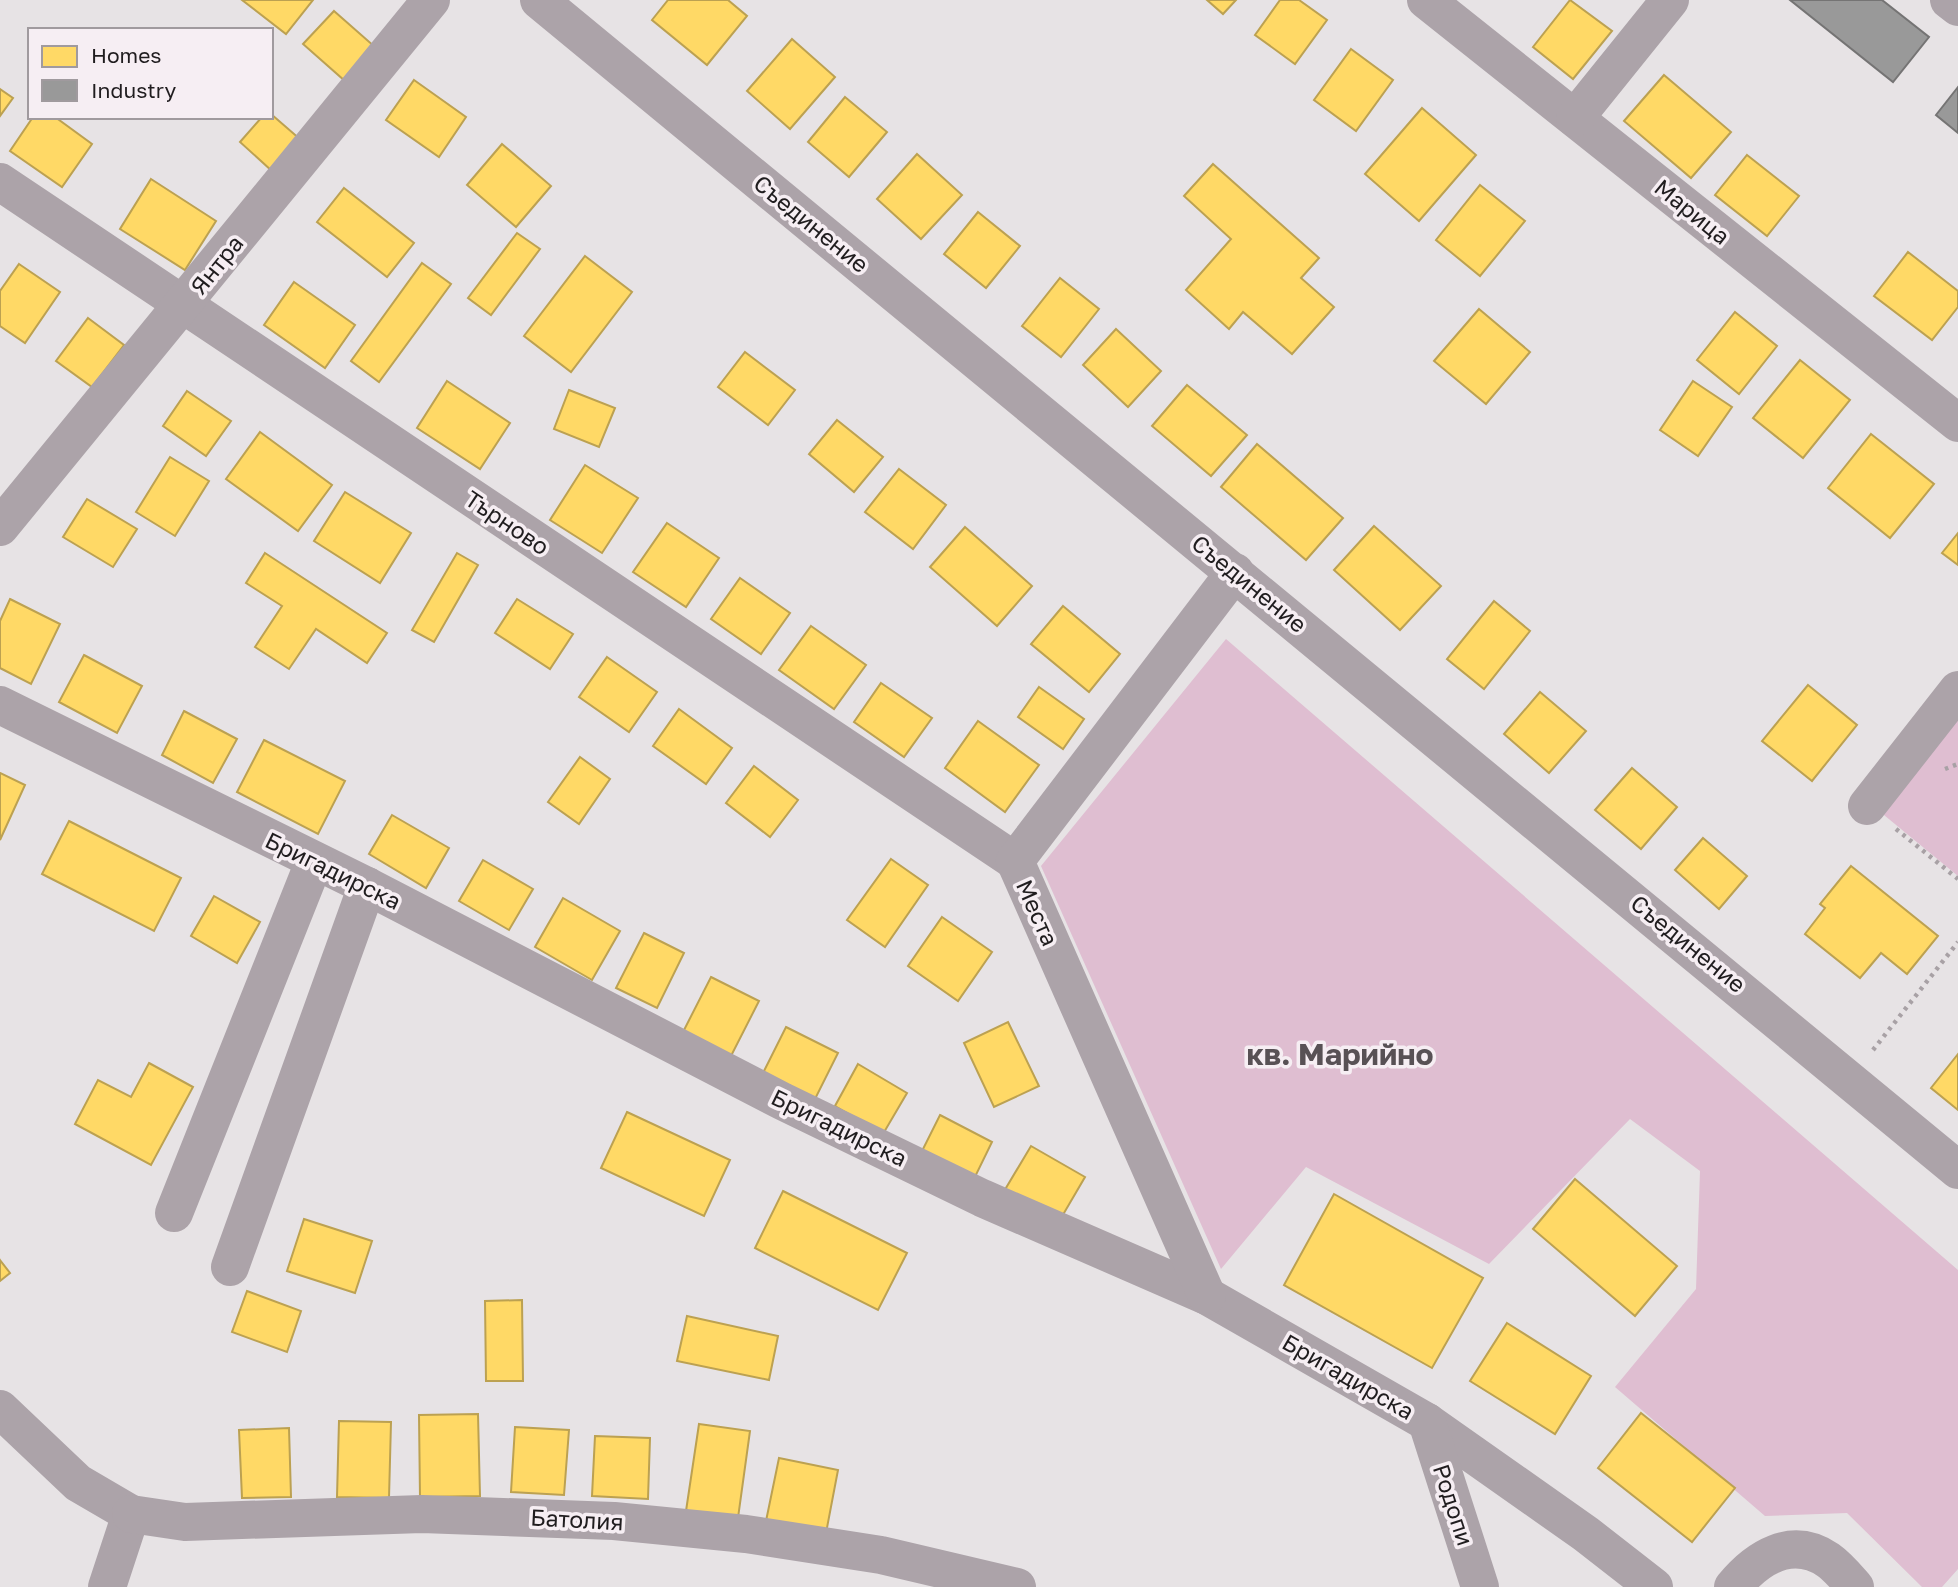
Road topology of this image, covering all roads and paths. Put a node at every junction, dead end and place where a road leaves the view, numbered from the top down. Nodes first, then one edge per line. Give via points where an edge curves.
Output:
1 (431, 0) edge
2 (539, 0) edge
3 (1426, 0) edge
4 (1670, 0) edge
5 (1949, 0) edge
6 (1958, 7) edge
7 (1575, 118) junction
8 (0, 182) edge
9 (183, 307) junction
10 (1958, 423) edge
11 (0, 527) edge
12 (1235, 572) junction
13 (1958, 690) edge
14 (0, 705) edge
15 (1867, 806) joint
16 (1015, 861) junction
17 (314, 862) junction
18 (1958, 879) edge
19 (367, 886) junction
20 (1958, 942) edge
21 (1850, 1078) junction
22 (1958, 1170) edge
23 (173, 1213) dead end
24 (230, 1267) dead end
25 (1207, 1296) junction
26 (0, 1409) edge
27 (1427, 1422) junction
28 (131, 1514) junction
29 (107, 1587) edge
30 (1017, 1587) edge
31 (1480, 1587) edge
32 (1654, 1587) edge
33 (1732, 1587) edge
34 (1855, 1587) edge

1 - 9 street, Янтра
2 - 12 street, Съединение
3 - 7 street, Марица
4 - 7 street
5 - 6 street
7 - 10 street, Марица
8 - 9 street, Търново
9 - 11 street, Янтра
9 - 16 street, Търново
12 - 16 street, Места
12 - 21 street, Съединение
13 - 15 street
14 - 17 street, Бригадирска
15 - 18 path
16 - 25 street, Места
17 - 19 street, Бригадирска
17 - 23 street
19 - 24 street
19 - 25 street, Бригадирска via 782,1101 982,1198
20 - 21 path
21 - 22 street, Съединение
25 - 27 street, Бригадирска
26 - 28 street via 78,1483
27 - 31 street, Родопи
27 - 32 street, Бригадирска
28 - 29 street
28 - 30 street, Батолия via 185,1522 422,1514 614,1521 746,1534 881,1555
33 - 34 street via 1771,1553 1804,1550 1827,1559

